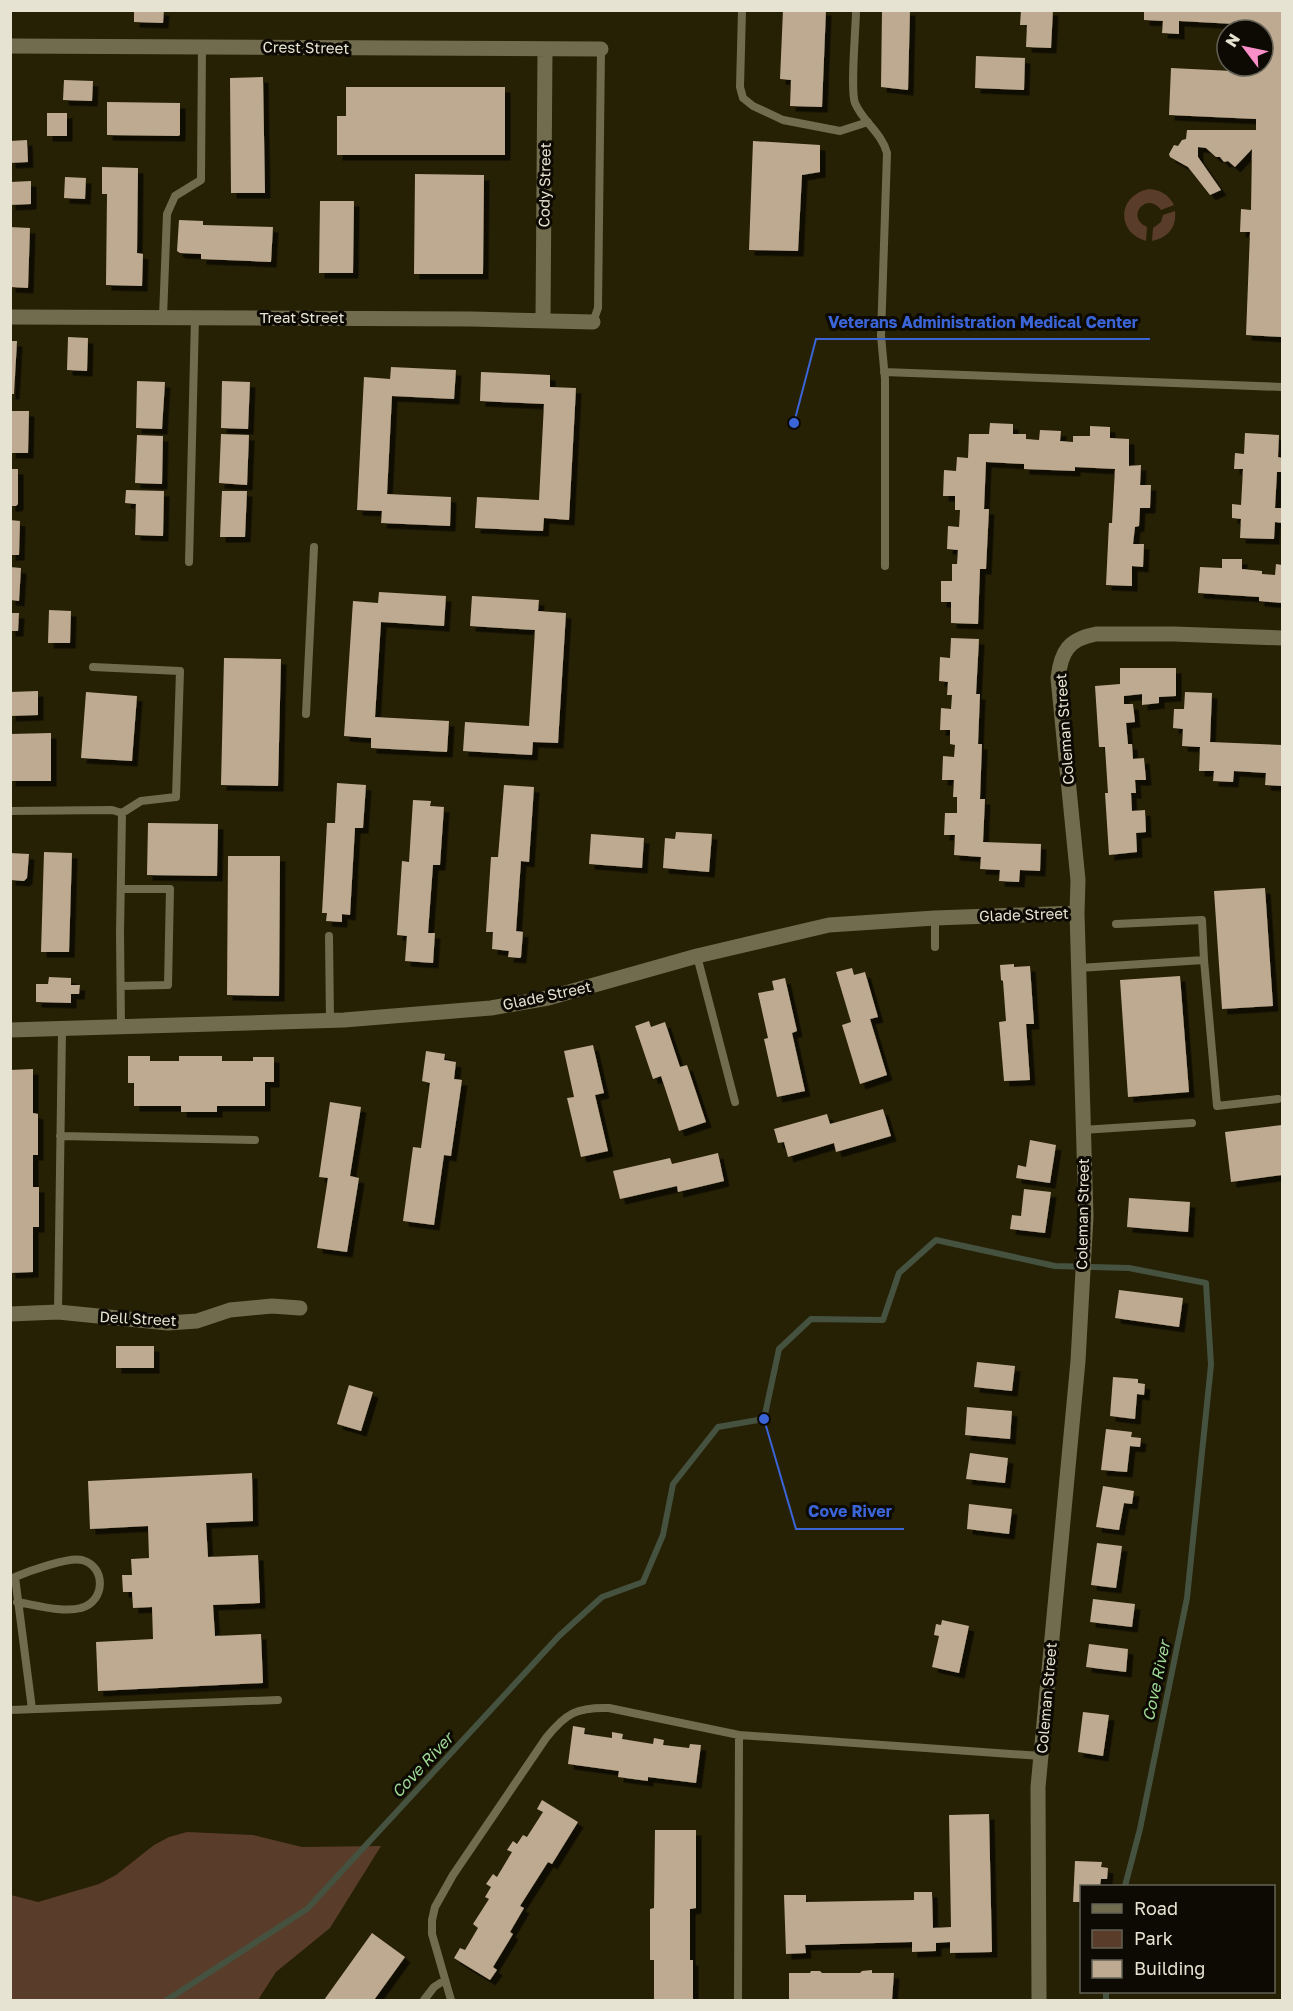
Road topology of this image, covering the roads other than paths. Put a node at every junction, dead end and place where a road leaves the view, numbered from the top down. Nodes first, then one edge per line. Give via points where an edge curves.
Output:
1 (742, 10) edge
2 (856, 10) edge
3 (10, 46) edge
4 (202, 47) junction
5 (545, 50) junction
6 (601, 50) joint
7 (868, 122) junction
8 (10, 317) edge
9 (163, 317) junction
10 (195, 318) junction
11 (543, 320) junction
12 (593, 322) joint
13 (884, 372) junction
14 (1282, 387) edge
15 (314, 547) dead end
16 (189, 562) dead end
17 (885, 566) dead end
18 (1282, 638) edge
19 (93, 667) dead end
20 (306, 714) dead end
21 (10, 811) edge
22 (122, 813) junction
23 (121, 889) junction
24 (1077, 913) junction
25 (935, 918) junction
26 (1116, 924) dead end
27 (328, 936) dead end
28 (935, 947) dead end
29 (697, 956) junction
30 (1204, 960) junction
31 (1079, 968) junction
32 (121, 986) junction
33 (330, 1020) junction
34 (121, 1027) junction
35 (62, 1029) junction
36 (10, 1030) edge
37 (1278, 1099) dead end
38 (735, 1102) dead end
39 (1192, 1123) dead end
40 (1082, 1130) junction
41 (60, 1136) junction
42 (255, 1140) dead end
43 (300, 1308) dead end
44 (58, 1312) junction
45 (10, 1314) edge
46 (13, 1587) edge
47 (17, 1602) junction
48 (278, 1701) dead end
49 (32, 1709) junction
50 (10, 1710) edge
51 (739, 1735) junction
52 (1042, 1756) junction
53 (445, 1980) junction
54 (424, 2001) edge
55 (451, 2001) edge
56 (738, 2001) edge
57 (1039, 2001) edge

1 - 7 lane via 743,98 783,120 840,131
2 - 7 lane via 853,97
3 - 4 street, Crest Street
4 - 5 street, Crest Street
4 - 9 lane via 201,180 175,196 167,214
5 - 6 street, Crest Street
5 - 11 street, Cody Street
6 - 12 lane via 598,308
7 - 13 lane via 887,153 880,336
8 - 9 street, Treat Street
9 - 10 street, Treat Street
10 - 11 street, Treat Street
10 - 16 lane
11 - 12 street, Treat Street
13 - 14 lane
13 - 17 lane
15 - 20 lane
18 - 24 street, Coleman Street via 1096,634 1084,636 1064,652 1058,678 1078,880
19 - 22 lane via 180,671 176,797 141,801
21 - 22 lane
22 - 23 lane
23 - 32 lane
23 - 32 lane via 170,889 168,985
24 - 25 street, Glade Street
24 - 31 street, Coleman Street
25 - 28 lane
25 - 29 street, Glade Street via 829,925
26 - 30 lane via 1202,920
27 - 33 lane
29 - 33 street, Glade Street via 578,991 502,1006
29 - 38 lane
30 - 31 lane
30 - 37 lane via 1217,1106
31 - 40 street, Coleman Street
32 - 34 lane
33 - 34 street, Glade Street
34 - 35 street, Glade Street
35 - 36 street, Glade Street
35 - 41 lane
39 - 40 lane
40 - 52 street, Coleman Street via 1086,1216 1078,1361
41 - 42 lane
41 - 44 lane
43 - 44 street, Dell Street via 230,1310 197,1321 168,1323
44 - 45 street, Dell Street
46 - 47 lane
46 - 47 lane via 15,1578 71,1560 92,1565 100,1580 98,1594 80,1609
47 - 49 lane
48 - 49 lane
49 - 50 lane
51 - 52 lane
51 - 53 lane via 609,1708 590,1707 560,1720 435,1907 432,1934
51 - 56 lane
52 - 57 street, Coleman Street via 1038,1797
53 - 54 lane
53 - 55 lane

